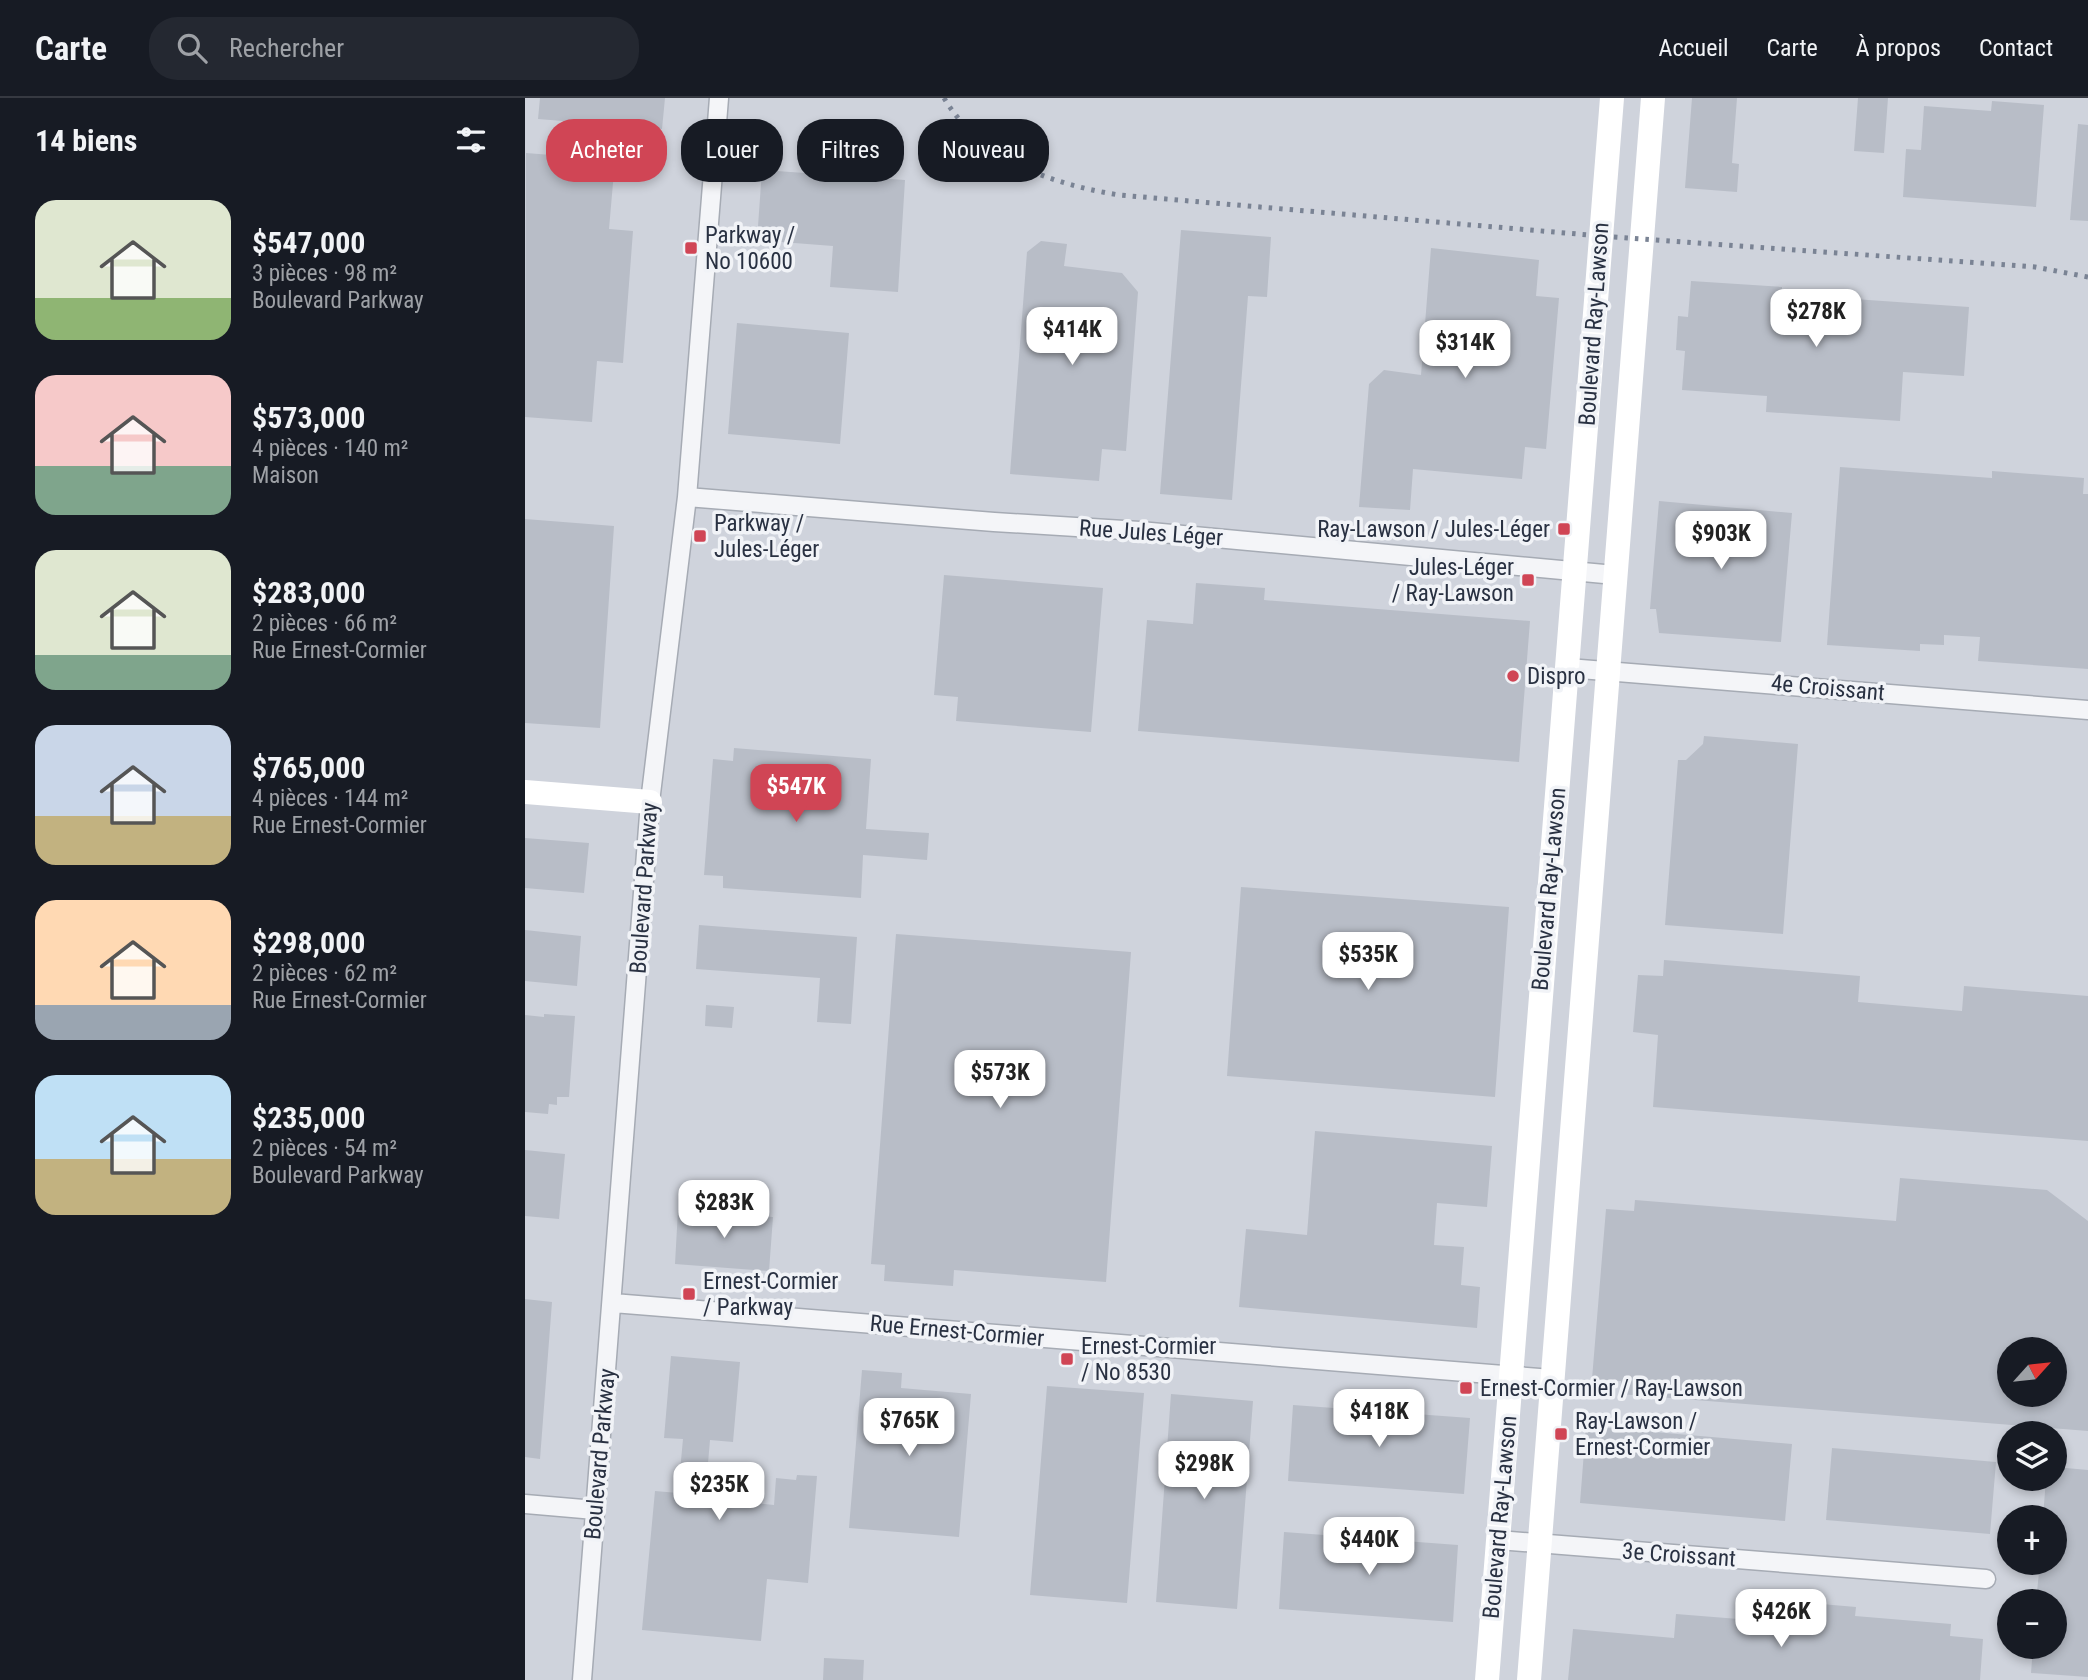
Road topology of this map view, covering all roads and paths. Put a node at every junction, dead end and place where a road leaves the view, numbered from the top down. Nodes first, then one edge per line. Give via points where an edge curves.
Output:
1 (719, 98) edge
2 (1612, 98) edge
3 (1653, 98) edge
4 (687, 497) junction
5 (1575, 571) junction
6 (1615, 575) junction
7 (1568, 668) junction
8 (1608, 671) junction
9 (2088, 710) edge
10 (525, 792) edge
11 (650, 802) junction
12 (613, 1303) junction
13 (1512, 1375) junction
14 (1552, 1379) junction
15 (525, 1504) edge
16 (595, 1510) junction
17 (1498, 1540) junction
18 (1539, 1543) junction
19 (1986, 1579) dead end
20 (582, 1680) edge
21 (1487, 1680) edge
22 (1529, 1680) edge

1 - 4 street, Boulevard Parkway
2 - 5 street, Boulevard Ray-Lawson
3 - 6 street, Boulevard Ray-Lawson
4 - 5 street, Rue Jules Léger via 1140,531
4 - 11 street, Boulevard Parkway
5 - 6 street, Rue Jules Léger
5 - 7 street, Boulevard Ray-Lawson
6 - 8 street, Boulevard Ray-Lawson
7 - 8 street, 4e Croissant
7 - 13 street, Boulevard Ray-Lawson
8 - 9 street, 4e Croissant
8 - 14 street, Boulevard Ray-Lawson
10 - 11 street
11 - 12 street, Boulevard Parkway
12 - 13 street, Rue Ernest-Cormier
12 - 16 street, Boulevard Parkway
13 - 14 street, Rue Ernest-Cormier
13 - 17 street, Boulevard Ray-Lawson
14 - 18 street, Boulevard Ray-Lawson
15 - 16 street
16 - 20 street, Boulevard Parkway
17 - 18 street, 3e Croissant
17 - 21 street, Boulevard Ray-Lawson
18 - 19 street, 3e Croissant
18 - 22 street, Boulevard Ray-Lawson

